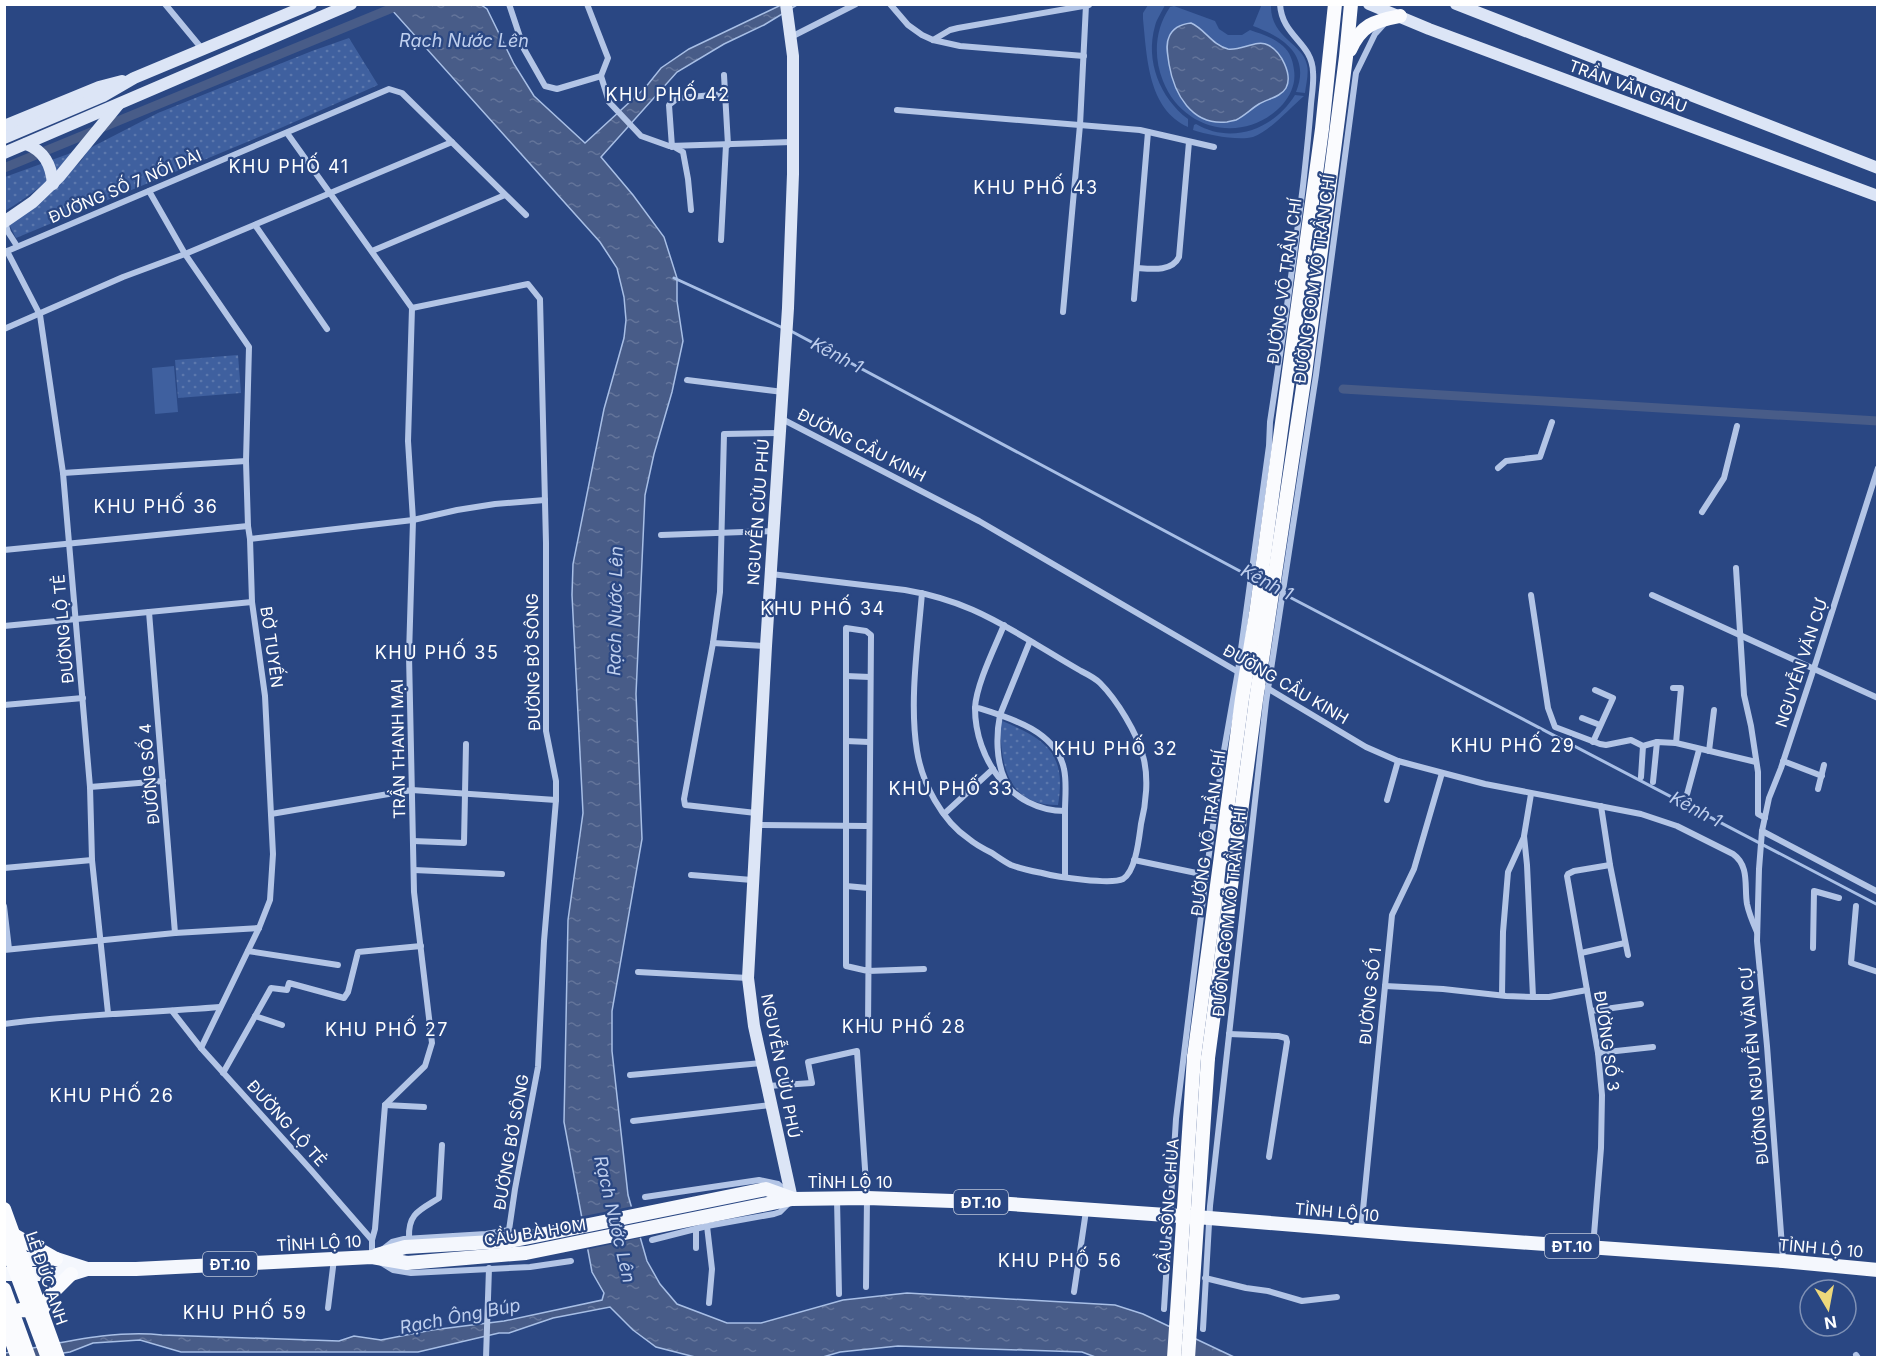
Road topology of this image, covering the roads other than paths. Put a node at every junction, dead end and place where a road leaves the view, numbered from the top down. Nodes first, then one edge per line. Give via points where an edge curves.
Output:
1 (165, 4) edge
2 (311, 4) edge
3 (351, 4) edge
4 (509, 4) edge
5 (587, 4) edge
6 (786, 4) edge
7 (856, 4) edge
8 (890, 4) edge
9 (1280, 4) edge
10 (1323, 4) edge
11 (1335, 4) edge
12 (1352, 4) edge
13 (1369, 4) edge
14 (1456, 4) edge
15 (1088, 5) edge
16 (1388, 11) edge
17 (791, 37) junction
18 (933, 40) junction
19 (1331, 42) junction
20 (202, 50) junction
21 (1084, 56) junction
22 (1346, 57) junction
23 (724, 75) dead end
24 (601, 76) junction
25 (134, 78) junction
26 (725, 94) junction
27 (120, 103) junction
28 (897, 110) dead end
29 (1080, 125) junction
30 (4, 126) edge
31 (1322, 129) junction
32 (1148, 132) junction
33 (287, 134) junction
34 (1309, 134) junction
35 (4, 138) edge
36 (452, 142) junction
37 (792, 142) junction
38 (1189, 142) junction
39 (26, 144) junction
40 (727, 145) junction
41 (674, 147) junction
42 (1214, 147) dead end
43 (4, 153) edge
44 (1878, 168) edge
45 (55, 179) junction
46 (149, 191) junction
47 (330, 193) junction
48 (505, 195) junction
49 (1878, 196) edge
50 (691, 210) dead end
51 (526, 215) dead end
52 (5, 222) edge
53 (255, 225) junction
54 (721, 240) dead end
55 (17, 246) junction
56 (6, 251) edge
57 (372, 251) junction
58 (185, 254) junction
59 (1137, 268) junction
60 (1134, 299) dead end
61 (412, 308) junction
62 (1063, 312) dead end
63 (40, 315) junction
64 (4, 329) edge
65 (327, 329) dead end
66 (687, 380) dead end
67 (783, 392) junction
68 (782, 419) junction
69 (1552, 422) dead end
70 (1737, 426) dead end
71 (781, 433) junction
72 (246, 460) junction
73 (1498, 468) dead end
74 (1878, 468) edge
75 (63, 473) junction
76 (545, 500) junction
77 (1702, 512) dead end
78 (413, 520) junction
79 (248, 526) junction
80 (774, 531) junction
81 (721, 533) junction
82 (661, 535) dead end
83 (250, 538) junction
84 (69, 544) junction
85 (4, 550) edge
86 (1258, 558) junction
87 (1282, 562) junction
88 (1736, 568) dead end
89 (770, 574) junction
90 (922, 592) junction
91 (1531, 595) dead end
92 (1652, 595) dead end
93 (252, 602) junction
94 (149, 612) junction
95 (1269, 613) junction
96 (76, 618) junction
97 (1004, 625) junction
98 (4, 626) edge
99 (1740, 634) junction
100 (1030, 641) junction
101 (713, 642) junction
102 (766, 646) junction
103 (1814, 668) junction
104 (1242, 674) junction
105 (846, 676) junction
106 (870, 677) junction
107 (1263, 686) junction
108 (1673, 687) dead end
109 (1595, 690) dead end
110 (83, 698) junction
111 (1878, 698) edge
112 (4, 705) edge
113 (975, 707) junction
114 (1714, 710) dead end
115 (1000, 715) junction
116 (1582, 718) dead end
117 (1600, 725) junction
118 (846, 741) junction
119 (869, 742) junction
120 (1593, 742) junction
121 (1657, 742) junction
122 (1676, 743) junction
123 (466, 744) dead end
124 (1643, 746) junction
125 (1699, 750) junction
126 (1709, 752) junction
127 (1398, 761) junction
128 (1784, 761) junction
129 (1756, 762) junction
130 (1824, 765) dead end
131 (993, 769) junction
132 (1442, 773) junction
133 (1822, 776) junction
134 (1641, 777) dead end
135 (163, 781) junction
136 (1653, 782) dead end
137 (90, 787) junction
138 (1009, 788) junction
139 (1818, 789) dead end
140 (412, 790) junction
141 (466, 794) junction
142 (1531, 794) junction
143 (1686, 798) dead end
144 (556, 800) junction
145 (1387, 800) dead end
146 (1601, 806) junction
147 (1065, 811) junction
148 (271, 814) junction
149 (944, 814) junction
150 (1765, 818) junction
151 (756, 819) junction
152 (845, 826) junction
153 (867, 826) junction
154 (1762, 831) junction
155 (1524, 836) junction
156 (413, 841) junction
157 (92, 860) junction
158 (1134, 860) junction
159 (1610, 865) junction
160 (4, 868) edge
161 (1759, 869) joint
162 (414, 870) junction
163 (502, 874) dead end
164 (691, 875) dead end
165 (1206, 875) junction
166 (1065, 877) junction
167 (752, 880) junction
168 (846, 886) junction
169 (868, 888) junction
170 (1878, 892) edge
171 (1839, 898) dead end
172 (4, 906) edge
173 (1856, 906) dead end
174 (259, 928) junction
175 (1757, 932) junction
176 (175, 933) junction
177 (100, 940) junction
178 (1625, 943) junction
179 (421, 946) junction
180 (1813, 948) dead end
181 (7, 949) edge
182 (248, 951) junction
183 (1581, 953) junction
184 (1628, 955) dead end
185 (338, 965) dead end
186 (924, 969) dead end
187 (868, 971) junction
188 (638, 972) dead end
189 (1878, 972) edge
190 (748, 978) junction
191 (1385, 986) junction
192 (1587, 990) junction
193 (1502, 995) junction
194 (1533, 997) junction
195 (1641, 1004) dead end
196 (220, 1007) junction
197 (172, 1011) junction
198 (1591, 1011) junction
199 (108, 1013) junction
200 (255, 1016) junction
201 (4, 1024) edge
202 (282, 1024) dead end
203 (868, 1029) dead end
204 (1229, 1034) junction
205 (1653, 1047) dead end
206 (201, 1048) junction
207 (1598, 1053) junction
208 (1201, 1057) junction
209 (762, 1063) junction
210 (223, 1073) junction
211 (630, 1075) dead end
212 (767, 1086) junction
213 (385, 1105) junction
214 (771, 1105) junction
215 (424, 1107) dead end
216 (633, 1121) dead end
217 (442, 1145) dead end
218 (1269, 1157) dead end
219 (766, 1189) joint
220 (645, 1197) dead end
221 (837, 1198) junction
222 (867, 1198) junction
223 (792, 1199) junction
224 (773, 1202) joint
225 (4, 1209) edge
226 (1086, 1211) junction
227 (1169, 1215) junction
228 (1209, 1218) junction
229 (707, 1226) junction
230 (696, 1229) junction
231 (509, 1230) joint
232 (1361, 1231) junction
233 (9, 1238) edge
234 (372, 1240) junction
235 (652, 1240) dead end
236 (407, 1243) junction
237 (696, 1248) dead end
238 (1593, 1248) junction
239 (372, 1257) junction
240 (4, 1259) edge
241 (23, 1259) junction
242 (56, 1259) junction
243 (334, 1259) junction
244 (571, 1261) dead end
245 (1783, 1261) junction
246 (407, 1263) joint
247 (4, 1267) edge
248 (489, 1268) junction
249 (87, 1269) junction
250 (1878, 1270) edge
251 (4, 1274) edge
252 (28, 1274) junction
253 (71, 1274) junction
254 (1205, 1278) junction
255 (866, 1287) dead end
256 (4, 1289) edge
257 (1074, 1292) dead end
258 (839, 1293) dead end
259 (1337, 1297) dead end
260 (710, 1303) dead end
261 (328, 1308) dead end
262 (1164, 1309) dead end
263 (41, 1311) junction
264 (4, 1319) edge
265 (1203, 1329) dead end
266 (4, 1334) edge
267 (14, 1355) edge
268 (29, 1358) edge
269 (38, 1358) edge
270 (48, 1358) edge
271 (58, 1358) edge
272 (486, 1358) edge
273 (1174, 1358) edge
274 (1188, 1358) edge

1 - 20 street
2 - 20 main road
3 - 27 main road
4 - 24 street via 524,49 545,86 557,89
5 - 24 street via 608,58
6 - 17 main road, NGUYỄN CỬU PHÚ
7 - 17 street
8 - 18 street via 908,25
9 - 34 street, ĐƯỜNG GOM VÕ TRẦN CHÍ via 1283,23 1313,63
10 - 19 highway
11 - 19 highway, ĐƯỜNG VÕ TRẦN CHÍ
12 - 22 highway, ĐƯỜNG VÕ TRẦN CHÍ
13 - 16 main road, TRẦN VĂN GIÀU
14 - 44 main road, TRẦN VĂN GIÀU
15 - 18 street via 958,28
15 - 21 street
16 - 22 highway via 1382,20 1365,27
16 - 49 main road, TRẦN VĂN GIÀU
16 - 87 street, ĐƯỜNG GOM VÕ TRẦN CHÍ via 1356,73 1316,375
17 - 37 main road, NGUYỄN CỬU PHÚ
18 - 21 street via 960,46
19 - 31 highway, ĐƯỜNG VÕ TRẦN CHÍ
20 - 25 main road
21 - 29 street
22 - 87 highway, ĐƯỜNG VÕ TRẦN CHÍ
23 - 26 street
24 - 41 street via 609,102 641,136
25 - 30 main road via 99,87
25 - 35 main road via 103,96
26 - 40 street
26 - 41 street via 678,98 669,105
27 - 39 main road
27 - 45 main road
28 - 29 street
29 - 32 street
29 - 62 street
31 - 34 street
31 - 86 highway, ĐƯỜNG VÕ TRẦN CHÍ
32 - 38 street
32 - 59 street
33 - 36 street, ĐƯỜNG SỐ 7 NỐI DÀI via 389,89 402,93
33 - 46 street, ĐƯỜNG SỐ 7 NỐI DÀI
33 - 47 street
34 - 86 street, ĐƯỜNG GOM VÕ TRẦN CHÍ via 1270,422
36 - 47 street
36 - 48 street
37 - 40 street
37 - 67 main road, NGUYỄN CỬU PHÚ
38 - 42 street
38 - 59 street via 1179,257 1167,268
39 - 43 main road
39 - 45 main road via 46,158
40 - 41 street
40 - 54 street
41 - 50 street via 683,152
45 - 52 main road via 33,202
46 - 55 street, ĐƯỜNG SỐ 7 NỐI DÀI
46 - 58 street, BỜ TUYẾN
47 - 53 street
47 - 57 street
48 - 51 street
48 - 57 street
52 - 55 street
53 - 58 street
53 - 65 street
55 - 56 street, ĐƯỜNG SỐ 7 NỐI DÀI
56 - 63 street, ĐƯỜNG LỘ TẺ
57 - 61 street
58 - 63 street
58 - 72 street, BỜ TUYẾN via 249,347
59 - 60 street
61 - 76 street, ĐƯỜNG BỜ SÔNG via 528,284 540,299
61 - 78 street, TRẦN THANH MẠI via 408,441
63 - 64 street
63 - 75 street, ĐƯỜNG LỘ TẺ
66 - 67 street
67 - 68 main road, NGUYỄN CỬU PHÚ
68 - 71 main road, NGUYỄN CỬU PHÚ
68 - 104 street, ĐƯỜNG CẦU KINH via 979,521
69 - 73 street via 1540,457 1506,461
70 - 77 street via 1724,478
71 - 80 main road, NGUYỄN CỬU PHÚ
71 - 81 street via 724,434
72 - 75 street
72 - 79 street, BỜ TUYẾN
74 - 103 street, NGUYỄN VĂN CỰ
75 - 84 street, ĐƯỜNG LỘ TẺ
76 - 78 street via 495,504
76 - 144 street, ĐƯỜNG BỜ SÔNG via 546,731
78 - 83 street
78 - 140 street, TRẦN THANH MẠI via 409,655
79 - 83 street, BỜ TUYẾN
79 - 84 street
80 - 81 street
80 - 89 main road, NGUYỄN CỬU PHÚ
81 - 82 street
81 - 101 street via 720,592
83 - 93 street, BỜ TUYẾN
84 - 85 street
84 - 96 street, ĐƯỜNG LỘ TẺ
86 - 95 highway, ĐƯỜNG VÕ TRẦN CHÍ
86 - 104 street, ĐƯỜNG GOM VÕ TRẦN CHÍ via 1248,596
87 - 95 highway, ĐƯỜNG VÕ TRẦN CHÍ
88 - 99 street
89 - 90 street
89 - 102 main road, NGUYỄN CỬU PHÚ
90 - 97 street via 985,614
90 - 149 street via 916,741 931,792
91 - 120 street via 1548,708 1555,727
92 - 99 street
93 - 94 street
93 - 148 street, BỜ TUYẾN via 265,696
94 - 96 street
94 - 135 street, ĐƯỜNG SỐ 4
95 - 104 highway, ĐƯỜNG VÕ TRẦN CHÍ
95 - 107 highway, ĐƯỜNG VÕ TRẦN CHÍ
96 - 98 street
96 - 110 street, ĐƯỜNG LỘ TẺ
97 - 100 street
97 - 113 street
99 - 103 street
99 - 129 street via 1744,695
100 - 115 street
100 - 158 street via 1099,681 1138,742 1144,758 1145,796
101 - 102 street
101 - 151 street via 684,806
102 - 151 main road, NGUYỄN CỬU PHÚ
103 - 111 street
103 - 128 street, NGUYỄN VĂN CỰ
104 - 107 street, ĐƯỜNG CẦU KINH
104 - 165 street, ĐƯỜNG GOM VÕ TRẦN CHÍ via 1223,756
104 - 208 highway, ĐƯỜNG VÕ TRẦN CHÍ
105 - 106 street
105 - 106 street via 846,628 866,631 871,636
105 - 118 street
106 - 119 street
107 - 127 street, ĐƯỜNG CẦU KINH via 1366,747
107 - 204 street, ĐƯỜNG GOM VÕ TRẦN CHÍ
107 - 208 highway, ĐƯỜNG VÕ TRẦN CHÍ
108 - 122 street via 1681,688
109 - 117 street via 1613,698
110 - 112 street
110 - 137 street, ĐƯỜNG LỘ TẺ
113 - 115 street
113 - 131 street via 978,736
114 - 126 street
115 - 138 street via 998,748 1001,772
115 - 147 street via 1030,727 1051,744 1064,768
116 - 117 street
117 - 120 street
118 - 119 street
118 - 152 street
119 - 153 street
120 - 124 street via 1606,745 1631,740
121 - 122 street
121 - 124 street
121 - 136 street
122 - 125 street
123 - 141 street
124 - 134 street
125 - 126 street
125 - 143 street
126 - 129 street
127 - 132 street, ĐƯỜNG CẦU KINH
127 - 145 street
128 - 133 street
128 - 150 street, NGUYỄN VĂN CỰ
129 - 150 street via 1758,814
130 - 133 street
131 - 138 street
131 - 149 street
132 - 142 street, ĐƯỜNG CẦU KINH
132 - 191 street, ĐƯỜNG SỐ 1 via 1414,869 1392,915
133 - 139 street
135 - 137 street
135 - 176 street, ĐƯỜNG SỐ 4
137 - 157 street, ĐƯỜNG LỘ TẺ
138 - 147 street via 1035,806
140 - 141 street
140 - 148 street
140 - 156 street, TRẦN THANH MẠI
141 - 144 street
141 - 156 street via 464,843
142 - 146 street, ĐƯỜNG CẦU KINH
142 - 155 street
144 - 231 street, ĐƯỜNG BỜ SÔNG via 538,1067
146 - 159 street
146 - 175 street, ĐƯỜNG CẦU KINH via 1677,826 1738,858 1744,869 1748,906
147 - 166 street
148 - 174 street, BỜ TUYẾN via 270,900
149 - 166 street via 968,839 1012,865
150 - 154 street, NGUYỄN VĂN CỰ
151 - 152 street
151 - 167 main road, NGUYỄN CỬU PHÚ
152 - 153 street
152 - 168 street
153 - 169 street
154 - 161 street, NGUYỄN VĂN CỰ
154 - 170 street
155 - 193 street via 1508,872
155 - 194 street
156 - 162 street, TRẦN THANH MẠI
157 - 160 street
157 - 177 street, ĐƯỜNG LỘ TẺ
158 - 165 street
158 - 166 street via 1129,873 1113,882
159 - 178 street
159 - 183 street, ĐƯỜNG SỐ 3 via 1574,871 1567,876
161 - 175 street, ĐƯỜNG NGUYỄN VĂN CỰ
162 - 163 street
162 - 179 street, TRẦN THANH MẠI
164 - 167 street
165 - 227 street, ĐƯỜNG GOM VÕ TRẦN CHÍ via 1176,1119
167 - 190 main road, NGUYỄN CỬU PHÚ
168 - 169 street
168 - 187 street via 846,966
169 - 187 street
171 - 180 street via 1814,891
172 - 181 street
173 - 189 street via 1851,963
174 - 176 street
174 - 182 street, BỜ TUYẾN
175 - 245 street, ĐƯỜNG NGUYỄN VĂN CỰ
176 - 177 street
177 - 181 street
177 - 199 street, ĐƯỜNG LỘ TẺ
178 - 183 street
178 - 184 street
179 - 200 street via 358,952 344,998 289,983 287,990 271,988
179 - 213 street, TRẦN THANH MẠI via 432,1043 425,1066
182 - 185 street
182 - 196 street, BỜ TUYẾN
183 - 192 street, ĐƯỜNG SỐ 3
186 - 187 street
187 - 203 street
188 - 190 street
190 - 209 main road, NGUYỄN CỬU PHÚ
191 - 193 street
191 - 232 street, ĐƯỜNG SỐ 1
192 - 194 street
192 - 198 street, ĐƯỜNG SỐ 3
193 - 194 street
195 - 198 street
196 - 197 street
196 - 206 street, BỜ TUYẾN
197 - 199 street
197 - 206 street, ĐƯỜNG LỘ TẺ
198 - 207 street, ĐƯỜNG SỐ 3
199 - 201 street
200 - 202 street
200 - 210 street
204 - 218 street via 1278,1036 1287,1041
204 - 228 street, ĐƯỜNG GOM VÕ TRẦN CHÍ
205 - 207 street
206 - 210 street, ĐƯỜNG LỘ TẺ
207 - 238 street, ĐƯỜNG SỐ 3 via 1601,1148
208 - 273 highway, CẦU SÔNG CHÙA, bridge
208 - 274 highway, CẦU SÔNG CHÙA, bridge
209 - 211 street
209 - 212 main road, NGUYỄN CỬU PHÚ
210 - 234 street, ĐƯỜNG LỘ TẺ
212 - 214 main road, NGUYỄN CỬU PHÚ
212 - 222 street via 812,1083 808,1062 857,1051
213 - 215 street
213 - 234 street
214 - 216 street
214 - 223 main road, NGUYỄN CỬU PHÚ
217 - 236 street via 439,1198 414,1214
219 - 223 main road, TỈNH LỘ 10 / ĐT.10
219 - 236 main road, CẦU BÀ HOM / ĐT.10 via 510,1241
220 - 223 street, TỈNH LỘ 10 via 759,1180 778,1184
221 - 222 main road, TỈNH LỘ 10 / ĐT.10
221 - 223 main road, TỈNH LỘ 10 / ĐT.10
221 - 258 street
222 - 226 main road, TỈNH LỘ 10 / ĐT.10
222 - 255 street
223 - 224 main road, TỈNH LỘ 10 / ĐT.10
223 - 229 street, TỈNH LỘ 10 via 774,1214
224 - 246 main road, CẦU BÀ HOM / ĐT.10 via 526,1253
225 - 233 highway, LÊ ĐỨC ANH
226 - 227 main road, TỈNH LỘ 10 / ĐT.10
226 - 257 street
227 - 228 main road, TỈNH LỘ 10 / ĐT.10
227 - 262 street, ĐƯỜNG GOM VÕ TRẦN CHÍ
228 - 232 main road, TỈNH LỘ 10 / ĐT.10
228 - 254 street, ĐƯỜNG GOM VÕ TRẦN CHÍ
229 - 230 street, TỈNH LỘ 10
229 - 260 street via 712,1269
230 - 235 street, TỈNH LỘ 10
230 - 237 street
231 - 236 street, TỈNH LỘ 10
232 - 238 main road, TỈNH LỘ 10 / ĐT.10
233 - 241 highway, LÊ ĐỨC ANH
233 - 242 highway
233 - 270 highway, bridge
234 - 239 street
236 - 239 main road, TỈNH LỘ 10 / ĐT.10
238 - 245 main road, TỈNH LỘ 10 / ĐT.10
239 - 243 main road, TỈNH LỘ 10 / ĐT.10
239 - 246 main road, TỈNH LỘ 10 / ĐT.10
239 - 248 street, TỈNH LỘ 10 via 405,1273
240 - 241 main road, TỈNH LỘ 10 / ĐT.10
241 - 242 main road, TỈNH LỘ 10 / ĐT.10
241 - 252 highway, LÊ ĐỨC ANH
242 - 249 main road, TỈNH LỘ 10 / ĐT.10
243 - 249 main road, TỈNH LỘ 10 / ĐT.10
243 - 261 street
244 - 248 street, TỈNH LỘ 10 via 537,1267
245 - 250 main road, TỈNH LỘ 10 / ĐT.10
247 - 269 highway
248 - 272 street
249 - 253 main road, TỈNH LỘ 10 / ĐT.10
251 - 252 main road, TỈNH LỘ 10 / ĐT.10
252 - 253 main road, TỈNH LỘ 10 / ĐT.10
252 - 263 highway, LÊ ĐỨC ANH
253 - 263 highway
254 - 259 street via 1302,1301
254 - 265 street, ĐƯỜNG GOM VÕ TRẦN CHÍ
256 - 268 highway, bridge
263 - 264 highway via 20,1310
263 - 271 highway, LÊ ĐỨC ANH
264 - 267 highway
266 - 267 highway

